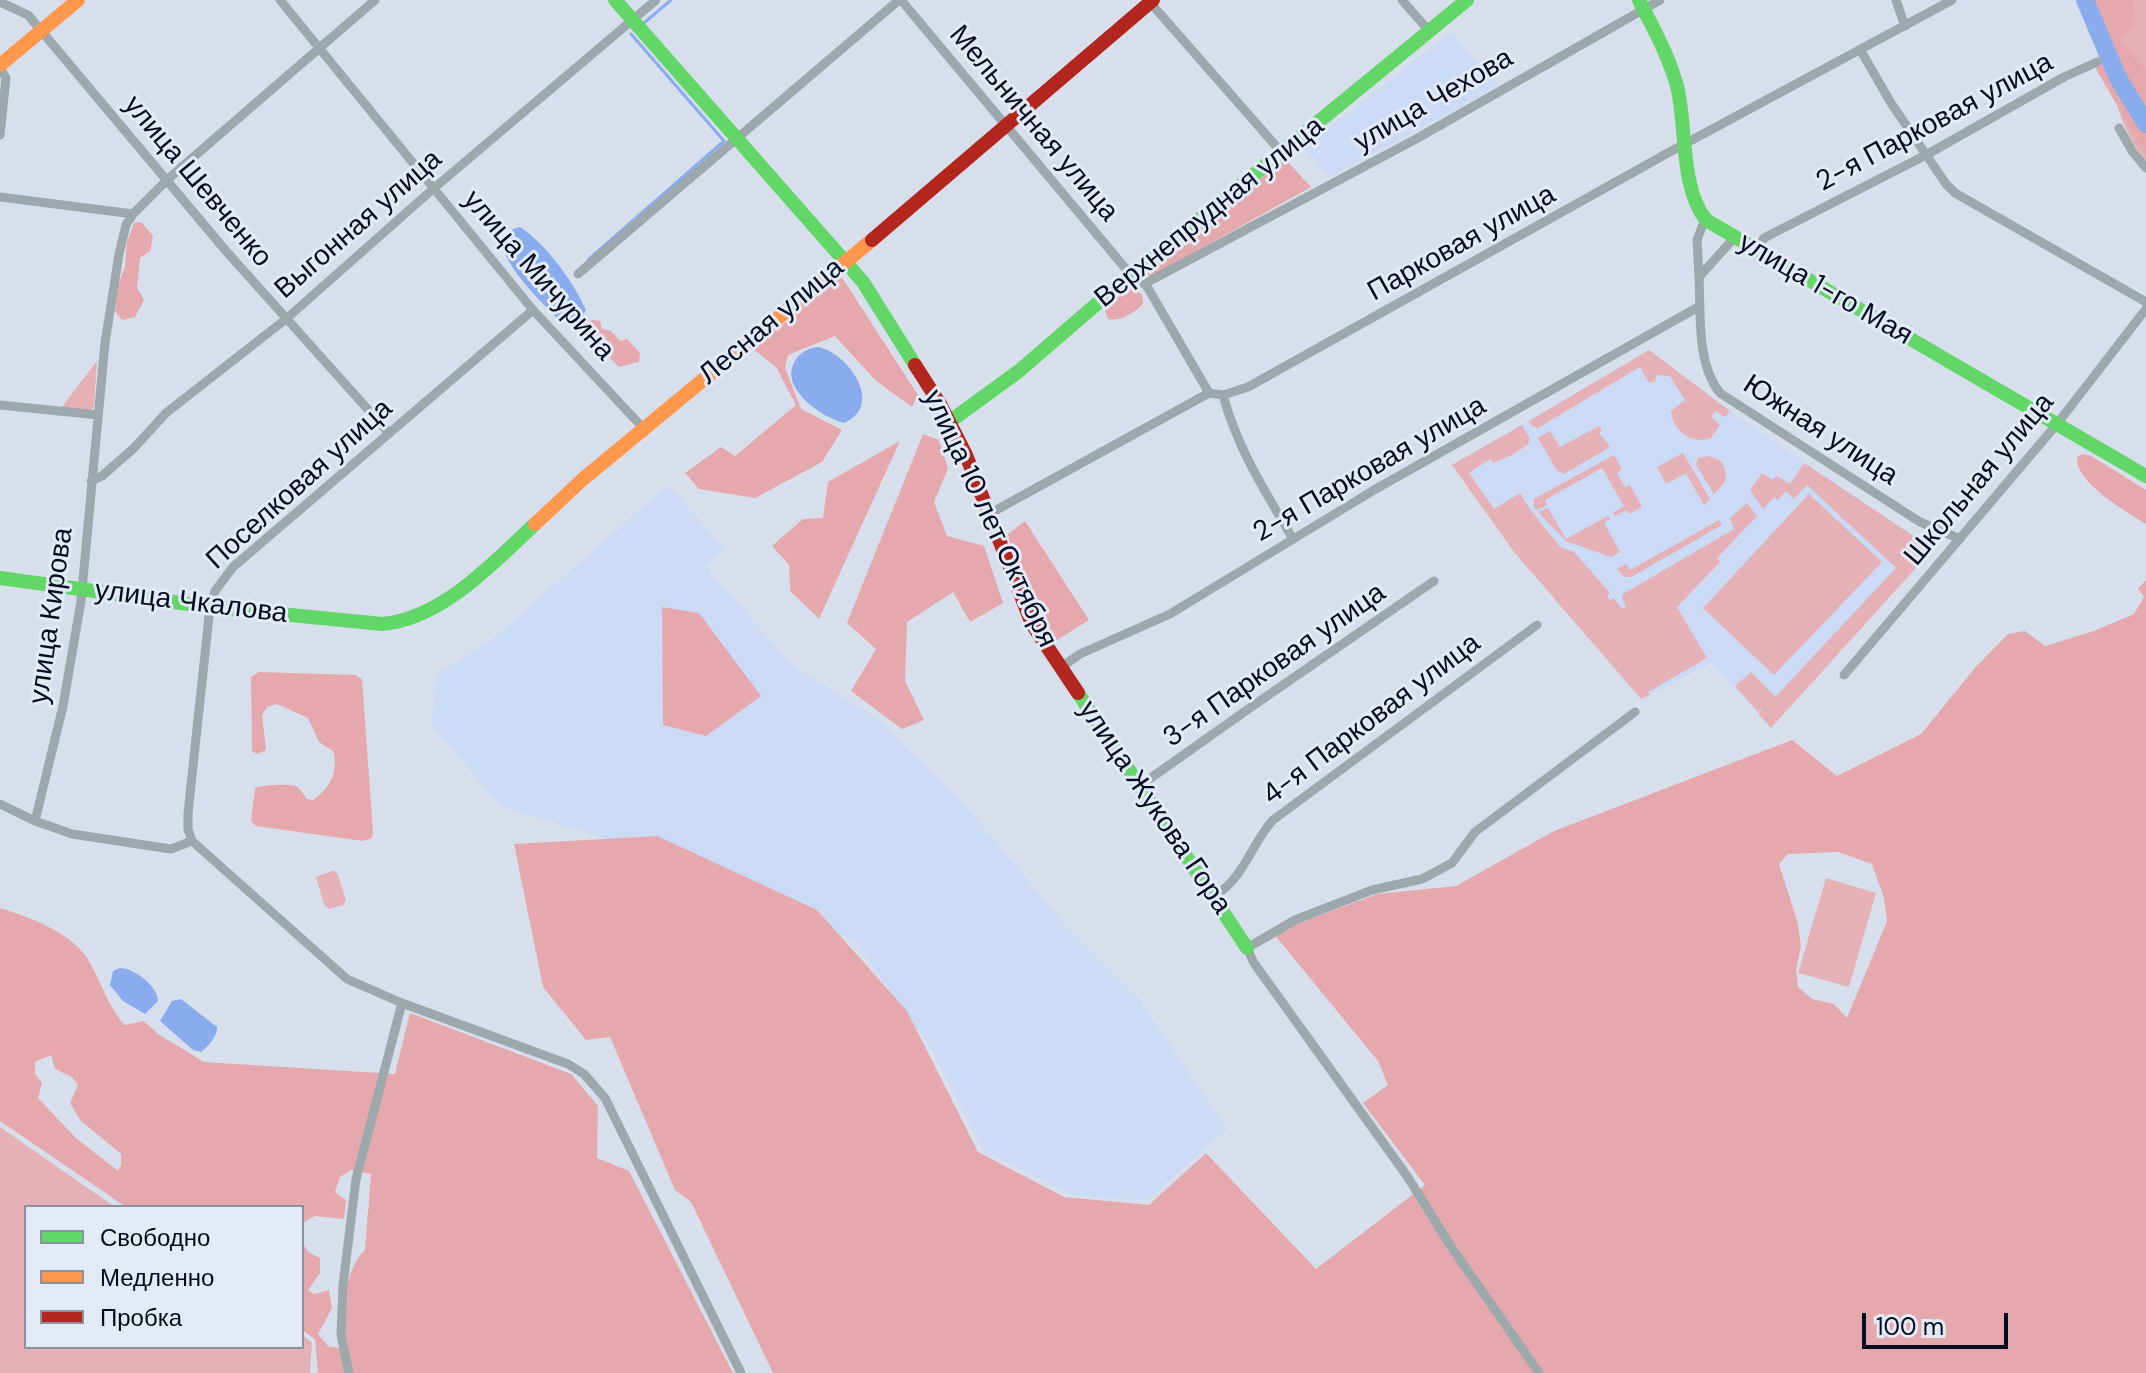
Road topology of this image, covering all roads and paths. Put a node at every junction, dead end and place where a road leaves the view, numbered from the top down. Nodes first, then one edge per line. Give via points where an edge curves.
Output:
1 (78, 0) edge
2 (280, 0) edge
3 (375, 0) edge
4 (615, 0) edge
5 (656, 0) edge
6 (900, 0) edge
7 (1402, 0) edge
8 (1467, 0) edge
9 (1660, 0) edge
10 (1896, 0) edge
11 (1952, 0) edge
12 (1150, 1) edge
13 (0, 2) edge
14 (1641, 5) edge
15 (633, 20) junction
16 (1905, 26) junction
17 (40, 31) junction
18 (1429, 31) junction
19 (319, 48) junction
20 (1861, 51) junction
21 (2097, 62) dead end
22 (0, 67) edge
23 (1005, 124) junction
24 (2119, 128) dead end
25 (0, 135) edge
26 (736, 137) junction
27 (1687, 143) junction
28 (1283, 154) junction
29 (1926, 155) junction
30 (2146, 168) edge
31 (168, 179) junction
32 (433, 189) junction
33 (0, 197) edge
34 (133, 214) junction
35 (1705, 219) junction
36 (1734, 238) junction
37 (1756, 250) junction
38 (847, 261) junction
39 (578, 274) dead end
40 (1138, 277) junction
41 (1699, 277) junction
42 (2146, 302) edge
43 (1700, 306) junction
44 (2146, 309) edge
45 (533, 310) junction
46 (286, 319) junction
47 (1209, 393) junction
48 (1223, 395) junction
49 (0, 405) edge
50 (98, 415) junction
51 (949, 422) junction
52 (2057, 424) junction
53 (644, 429) junction
54 (389, 433) junction
55 (2146, 476) edge
56 (91, 481) junction
57 (989, 514) junction
58 (1293, 539) junction
59 (1960, 539) junction
60 (0, 578) edge
61 (1434, 581) dead end
62 (82, 590) junction
63 (210, 607) junction
64 (382, 624) joint
65 (1537, 625) dead end
66 (1060, 668) junction
67 (1844, 675) dead end
68 (1635, 712) dead end
69 (1141, 785) junction
70 (0, 804) edge
71 (35, 821) junction
72 (192, 841) junction
73 (1214, 896) junction
74 (1247, 948) junction
75 (402, 1003) junction
76 (349, 1373) edge
77 (741, 1373) edge
78 (1539, 1373) edge

1 - 17 street
2 - 19 street, улица Мичурина
3 - 19 street
4 - 15 street, улица 10 лет Октября
5 - 15 street, Выгонная улица
6 - 23 street, Мельничная улица
6 - 26 street
7 - 18 street
8 - 18 street, Верхнепрудная улица
9 - 14 street, улица Чехова
10 - 16 street
11 - 16 street, Парковая улица
12 - 23 street, Лесная улица
12 - 28 street
13 - 17 street, улица Шевченко via 28,15
14 - 27 street, улица 1-го Мая via 1673,77
14 - 40 street, улица Чехова via 1416,139
15 - 26 street, улица 10 лет Октября
15 - 32 street, Выгонная улица
16 - 20 street, Парковая улица
17 - 22 street
17 - 31 street, улица Шевченко
18 - 28 street, Верхнепрудная улица
19 - 31 street
19 - 32 street, улица Мичурина
20 - 27 street, Парковая улица
20 - 29 street
21 - 29 street, 2-я Парковая улица
22 - 25 street via 6,78
23 - 38 street, Лесная улица
23 - 40 street, Мельничная улица
24 - 30 street
26 - 38 street, улица 10 лет Октября
26 - 39 street
27 - 35 street, улица 1-го Мая via 1693,195
27 - 48 street, Парковая улица via 1248,387
28 - 40 street, Верхнепрудная улица
29 - 37 street, 2-я Парковая улица via 1764,238
29 - 42 street via 1965,200
31 - 34 street
31 - 46 street, улица Шевченко
32 - 45 street, улица Мичурина
32 - 46 street, Выгонная улица
33 - 34 street
34 - 50 street, улица Кирова via 119,254
35 - 36 street, улица 1-го Мая
35 - 41 street, Южная улица via 1697,240
36 - 37 street, улица 1-го Мая
36 - 41 street
37 - 52 street, улица 1-го Мая
38 - 51 street, улица 10 лет Октября
38 - 53 street, Лесная улица
40 - 47 street, Мельничная улица
40 - 51 street, Верхнепрудная улица
41 - 43 street, Южная улица
43 - 58 street, 2-я Парковая улица
43 - 59 street, Южная улица via 1706,366 1720,393 1920,522
44 - 52 street, Школьная улица
45 - 53 street, улица Мичурина
45 - 54 street, Поселковая улица
46 - 54 street, улица Шевченко
46 - 56 street, Выгонная улица via 166,413 123,458
47 - 48 street, Парковая улица
47 - 57 street
48 - 58 street via 1247,462
49 - 50 street
50 - 56 street, улица Кирова
51 - 57 street, улица 10 лет Октября
52 - 55 street, улица 1-го Мая
52 - 59 street, Школьная улица
53 - 64 street, Лесная улица via 445,602 404,622
54 - 63 street, Поселковая улица via 233,567
56 - 62 street, улица Кирова
57 - 66 street, улица 10 лет Октября via 1032,624
58 - 66 street, 2-я Парковая улица via 1170,614
59 - 67 street, Школьная улица
60 - 62 street, улица Чкалова
61 - 69 street, 3-я Парковая улица
62 - 63 street, улица Чкалова
62 - 71 street, улица Кирова via 63,706
63 - 64 street, улица Чкалова
63 - 72 street, Поселковая улица via 188,813
65 - 73 street, 4-я Парковая улица via 1273,820 1234,880
66 - 69 street, улица Жукова Гора
68 - 74 street via 1475,832 1452,863 1422,879 1372,890 1295,920
69 - 73 street, улица Жукова Гора
70 - 71 street
71 - 72 street via 72,834 171,849
72 - 75 street via 347,979
73 - 74 street, улица Жукова Гора
74 - 78 street
75 - 76 street via 356,1179 341,1335
75 - 77 street via 549,1056 584,1074 605,1098

